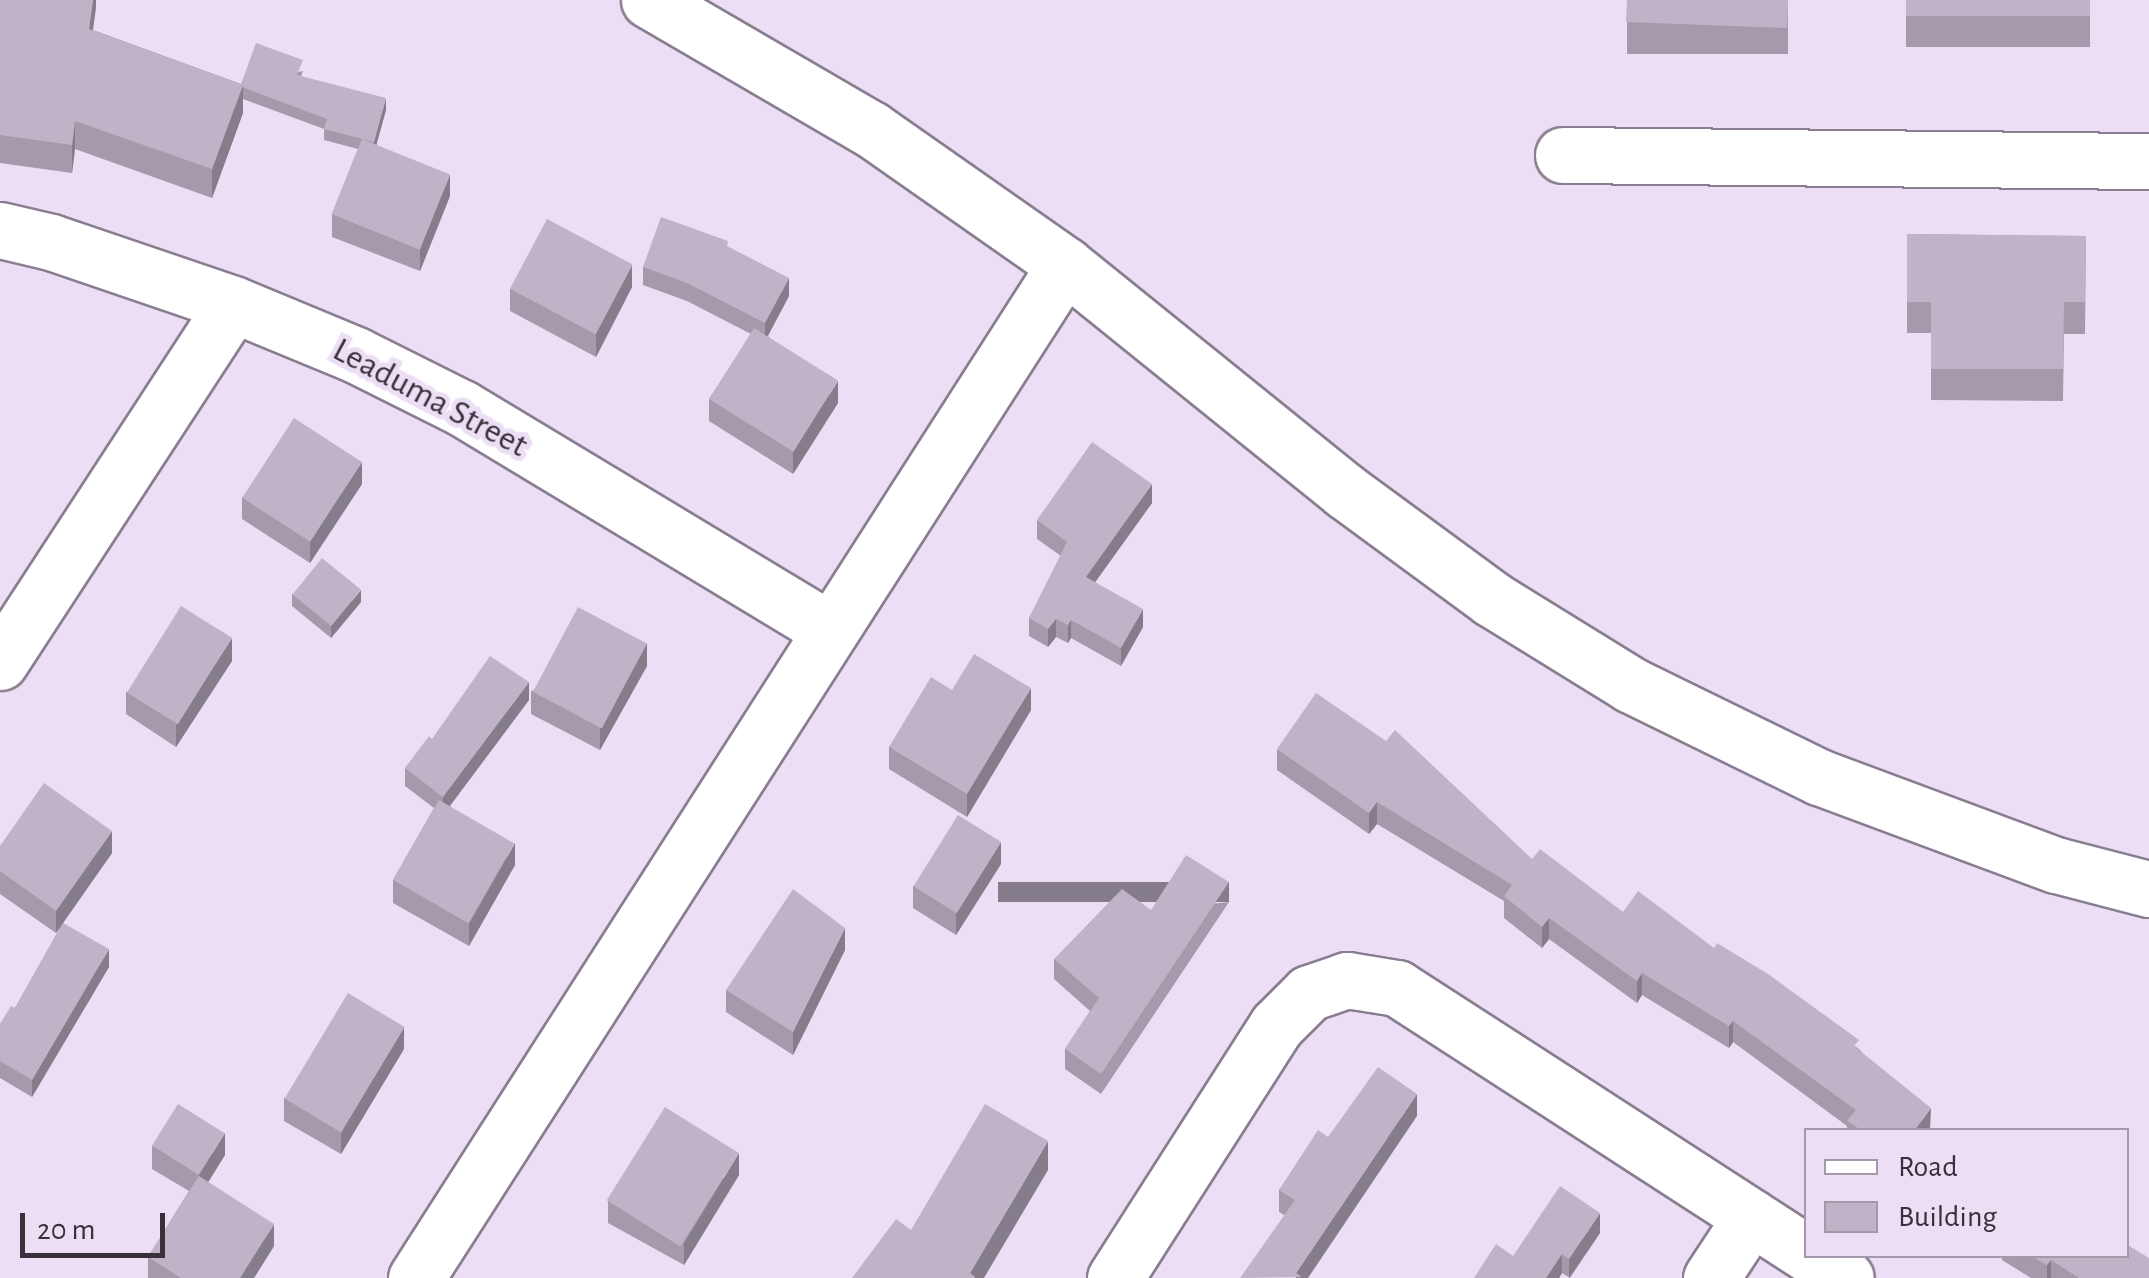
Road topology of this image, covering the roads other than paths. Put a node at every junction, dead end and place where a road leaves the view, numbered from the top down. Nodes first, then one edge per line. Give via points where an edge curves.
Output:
1 (649, 0) edge
2 (1564, 155) dead end
3 (2149, 161) edge
4 (0, 230) edge
5 (1064, 265) junction
6 (233, 304) junction
7 (830, 630) junction
8 (0, 662) edge
9 (2149, 888) edge
10 (1751, 1218) junction
11 (1804, 1251) edge
12 (1815, 1258) edge
13 (416, 1278) edge
14 (1115, 1278) edge
15 (1712, 1278) edge
16 (1846, 1278) edge

1 - 5 street via 871,129
2 - 3 street
4 - 6 street, Leaduma Street
5 - 7 street
5 - 9 street via 1345,491 1492,599 1631,685 1819,778 2056,865
6 - 7 street, Leaduma Street via 462,408
6 - 8 street
7 - 13 street
10 - 11 street
10 - 14 street via 1397,988 1347,980 1309,993 1277,1025
10 - 15 street
12 - 16 street

